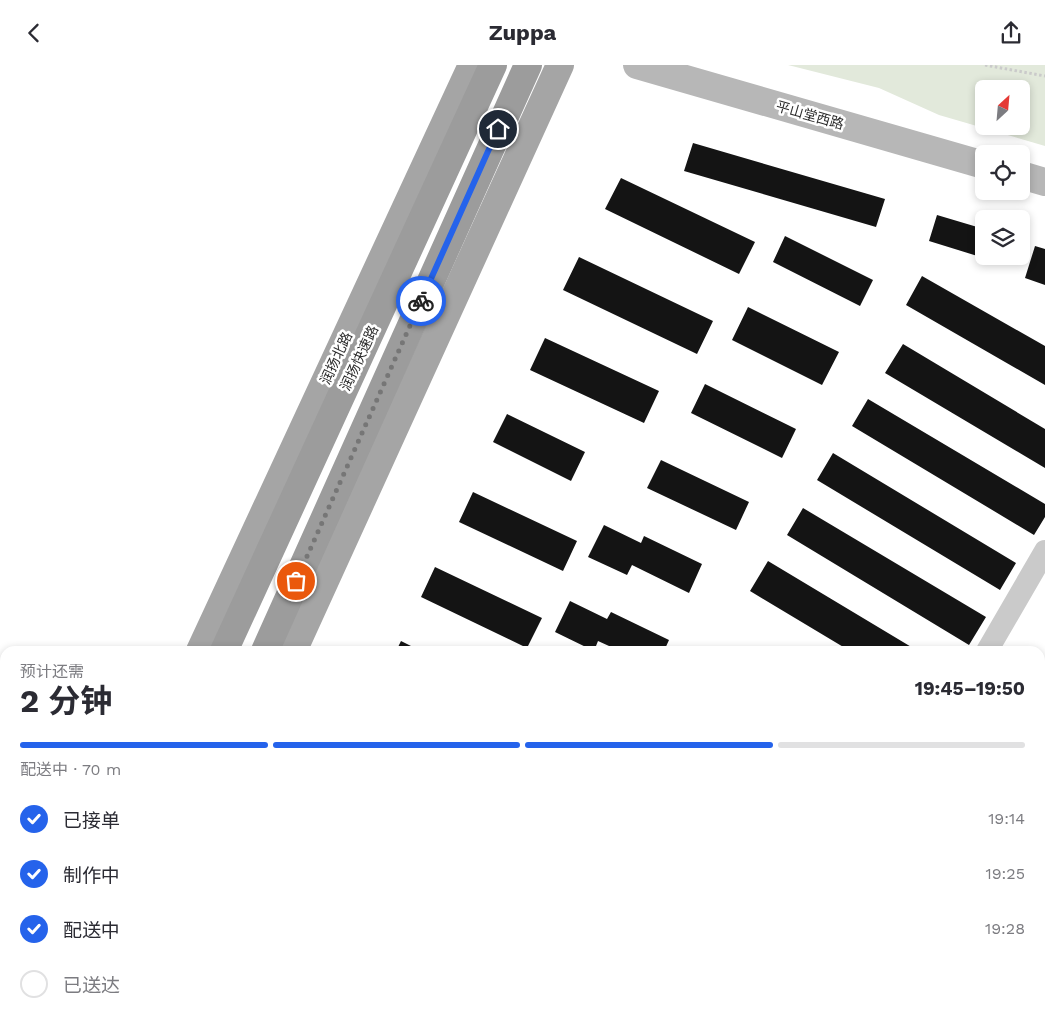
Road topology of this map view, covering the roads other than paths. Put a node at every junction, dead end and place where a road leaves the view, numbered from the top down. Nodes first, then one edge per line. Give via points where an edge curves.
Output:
1 (472, 65) edge
2 (493, 65) edge
3 (528, 65) edge
4 (560, 65) edge
5 (636, 65) edge
6 (975, 162) edge
7 (1030, 178) edge
8 (1045, 182) edge
9 (1045, 551) edge
10 (202, 646) edge
11 (226, 646) edge
12 (267, 646) edge
13 (295, 646) edge
14 (990, 646) edge

1 - 10 main road, 润扬北路
2 - 11 highway, 润扬快速路
3 - 12 highway
4 - 13 main road
5 - 6 main road, 平山堂西路
7 - 8 main road
9 - 14 street

